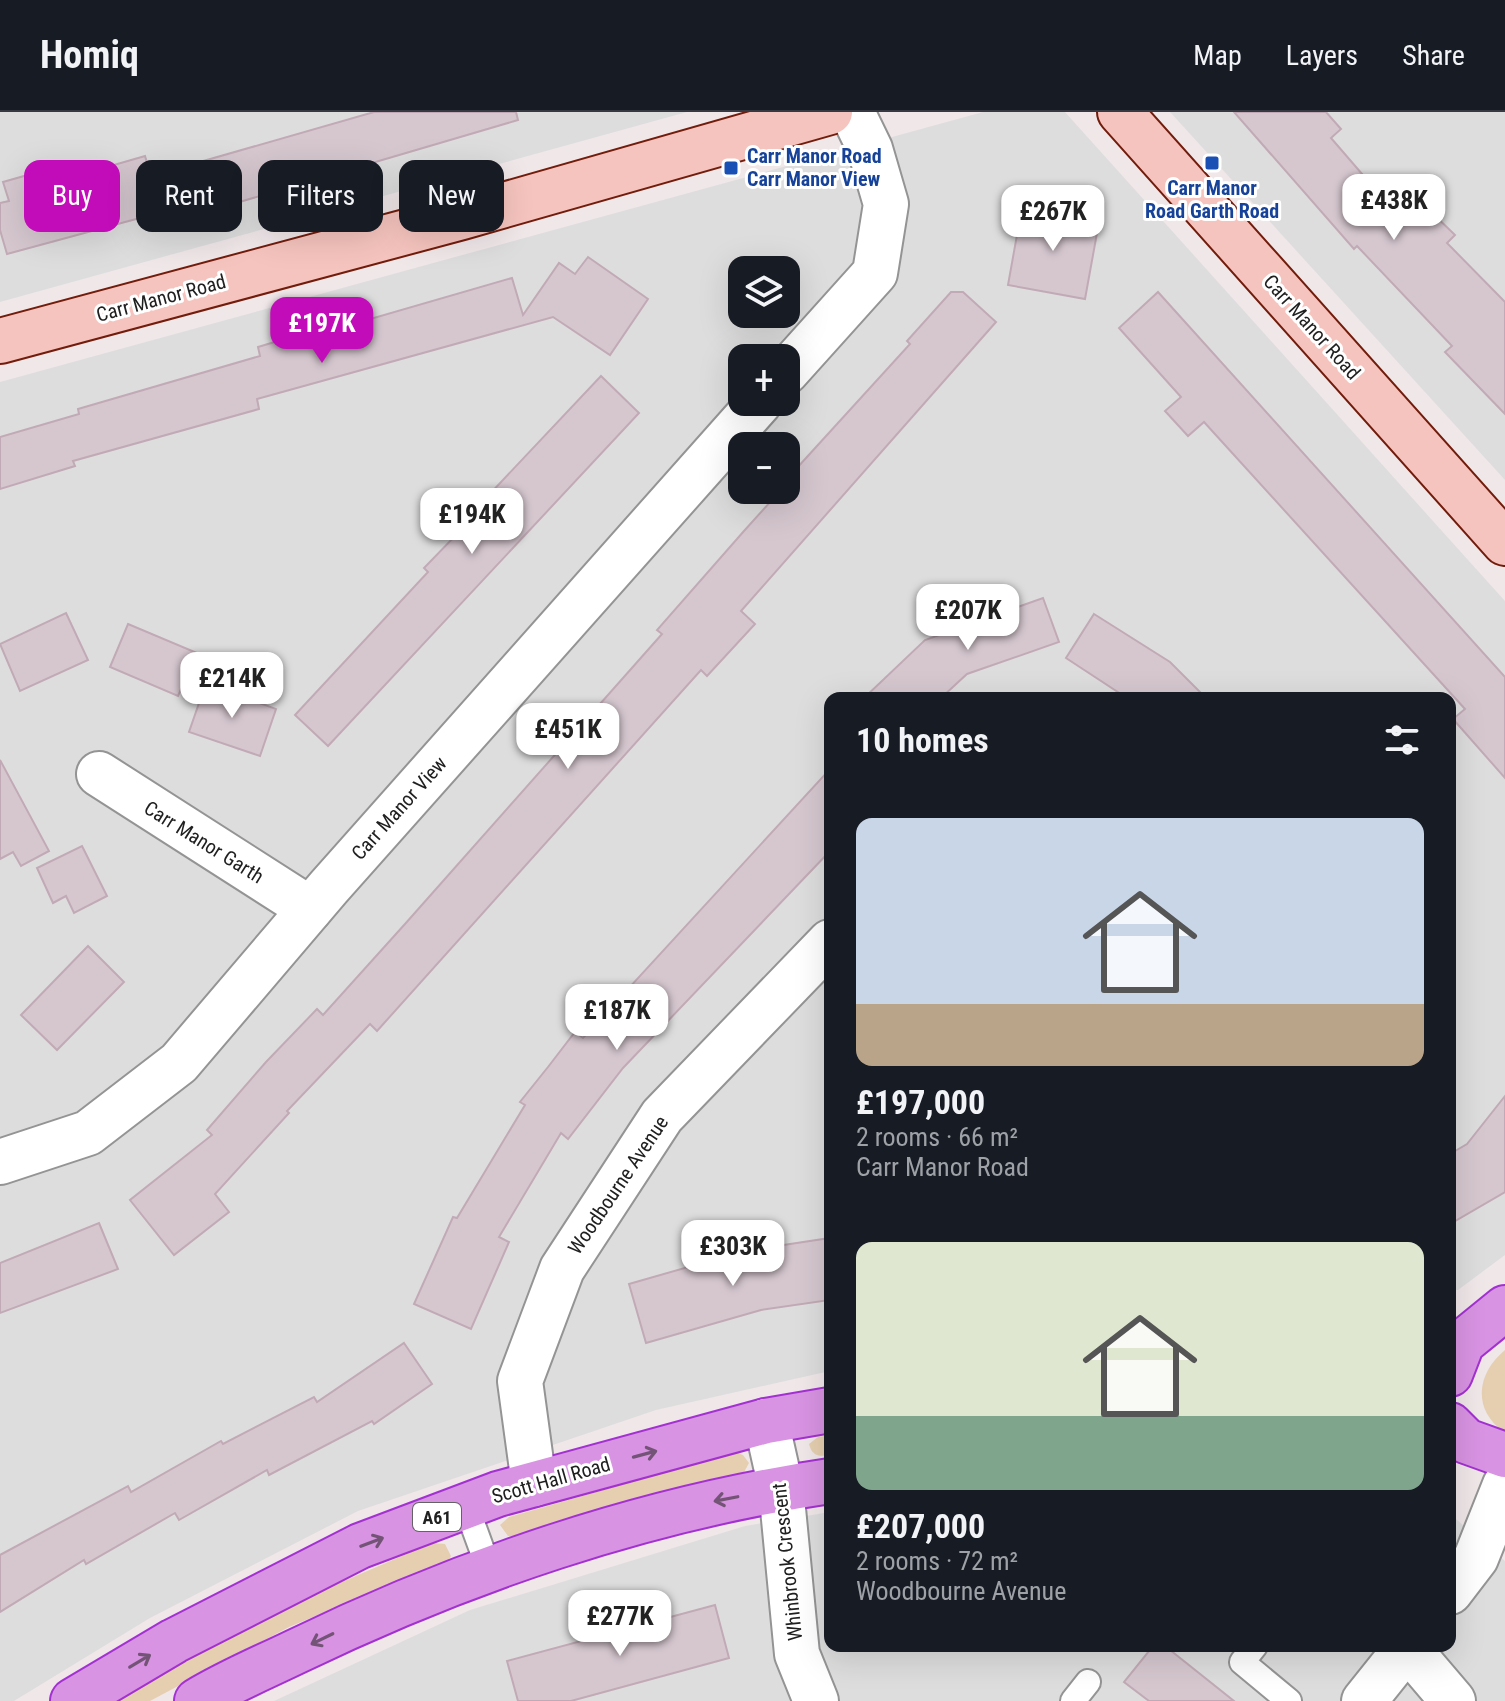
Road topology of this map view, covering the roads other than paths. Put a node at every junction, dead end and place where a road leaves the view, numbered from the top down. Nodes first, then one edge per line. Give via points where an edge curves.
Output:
1 (830, 112) edge
2 (852, 112) edge
3 (1120, 112) edge
4 (0, 341) edge
5 (800, 356) edge
6 (748, 416) edge
7 (1505, 543) edge
8 (99, 774) dead end
9 (310, 909) junction
10 (824, 948) edge
11 (0, 1162) edge
12 (1505, 1308) edge
13 (1456, 1351) edge
14 (824, 1411) edge
15 (766, 1421) junction
16 (1456, 1431) edge
17 (1505, 1455) edge
18 (824, 1482) edge
19 (534, 1484) junction
20 (1505, 1485) edge
21 (781, 1488) junction
22 (466, 1506) junction
23 (490, 1572) junction
24 (1456, 1584) edge
25 (1250, 1652) edge
26 (1403, 1652) edge
27 (1413, 1652) edge
28 (73, 1701) edge
29 (197, 1701) edge
30 (816, 1701) edge
31 (1289, 1701) edge
32 (1364, 1701) edge
33 (1453, 1701) edge

1 - 4 street, Carr Manor Road
2 - 5 street via 870,149 886,204 875,273
3 - 7 street, Carr Manor Road
6 - 9 street, Carr Manor View
8 - 9 street, Carr Manor Garth
9 - 11 street, Carr Manor View via 179,1063 88,1133
10 - 19 street, Woodbourne Avenue via 662,1116 562,1269 520,1381
12 - 13 highway
14 - 15 highway, Scott Hall Road / A61
19 -> 15 highway, Scott Hall Road / A61
15 - 21 street, Whinbrook Crescent
16 - 17 highway via 1466,1441
18 - 21 highway
19 - 22 highway, Scott Hall Road / A61
20 - 24 street via 1476,1558
21 -> 23 highway via 696,1506
21 - 30 street, Whinbrook Crescent via 797,1654
22 - 23 lane
28 -> 22 highway, Scott Hall Road / A61 via 174,1641 347,1553
23 -> 29 highway via 375,1613
25 - 31 lane via 1242,1662
26 - 32 street
27 - 33 street

